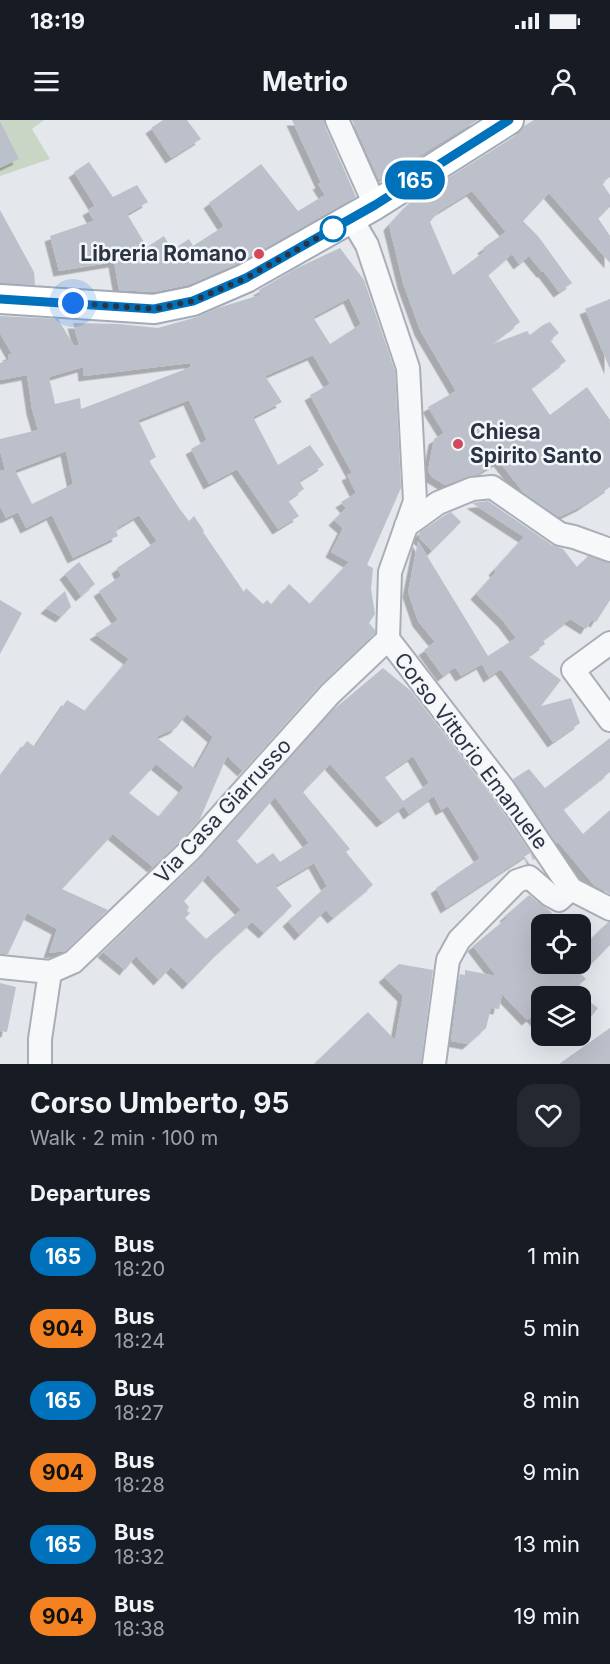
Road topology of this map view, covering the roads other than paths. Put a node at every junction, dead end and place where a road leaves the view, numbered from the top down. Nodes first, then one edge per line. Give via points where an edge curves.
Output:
1 (337, 120) edge
2 (509, 120) edge
3 (363, 212) junction
4 (0, 299) edge
5 (406, 526) junction
6 (610, 550) edge
7 (388, 639) junction
8 (610, 643) edge
9 (610, 720) edge
10 (571, 889) junction
11 (610, 909) edge
12 (0, 967) edge
13 (50, 972) junction
14 (40, 1064) edge
15 (434, 1064) edge

1 - 3 street, Corso Vittorio Emanuele
2 - 3 main road
3 - 4 main road via 246,278 193,301 154,309
3 - 5 street, Corso Vittorio Emanuele via 367,245 408,368 415,501
5 - 6 street via 438,503 472,489 492,487 560,534
5 - 7 street, Corso Vittorio Emanuele via 390,572
7 - 10 street, Corso Vittorio Emanuele via 503,788
7 - 13 street, Via Casa Giarrusso via 330,694 191,849 73,962
8 - 9 street via 573,670
10 - 11 street, Corso Vittorio Emanuele
10 - 15 street via 559,900 529,876 517,881 459,940 448,960
12 - 13 street
13 - 14 street

